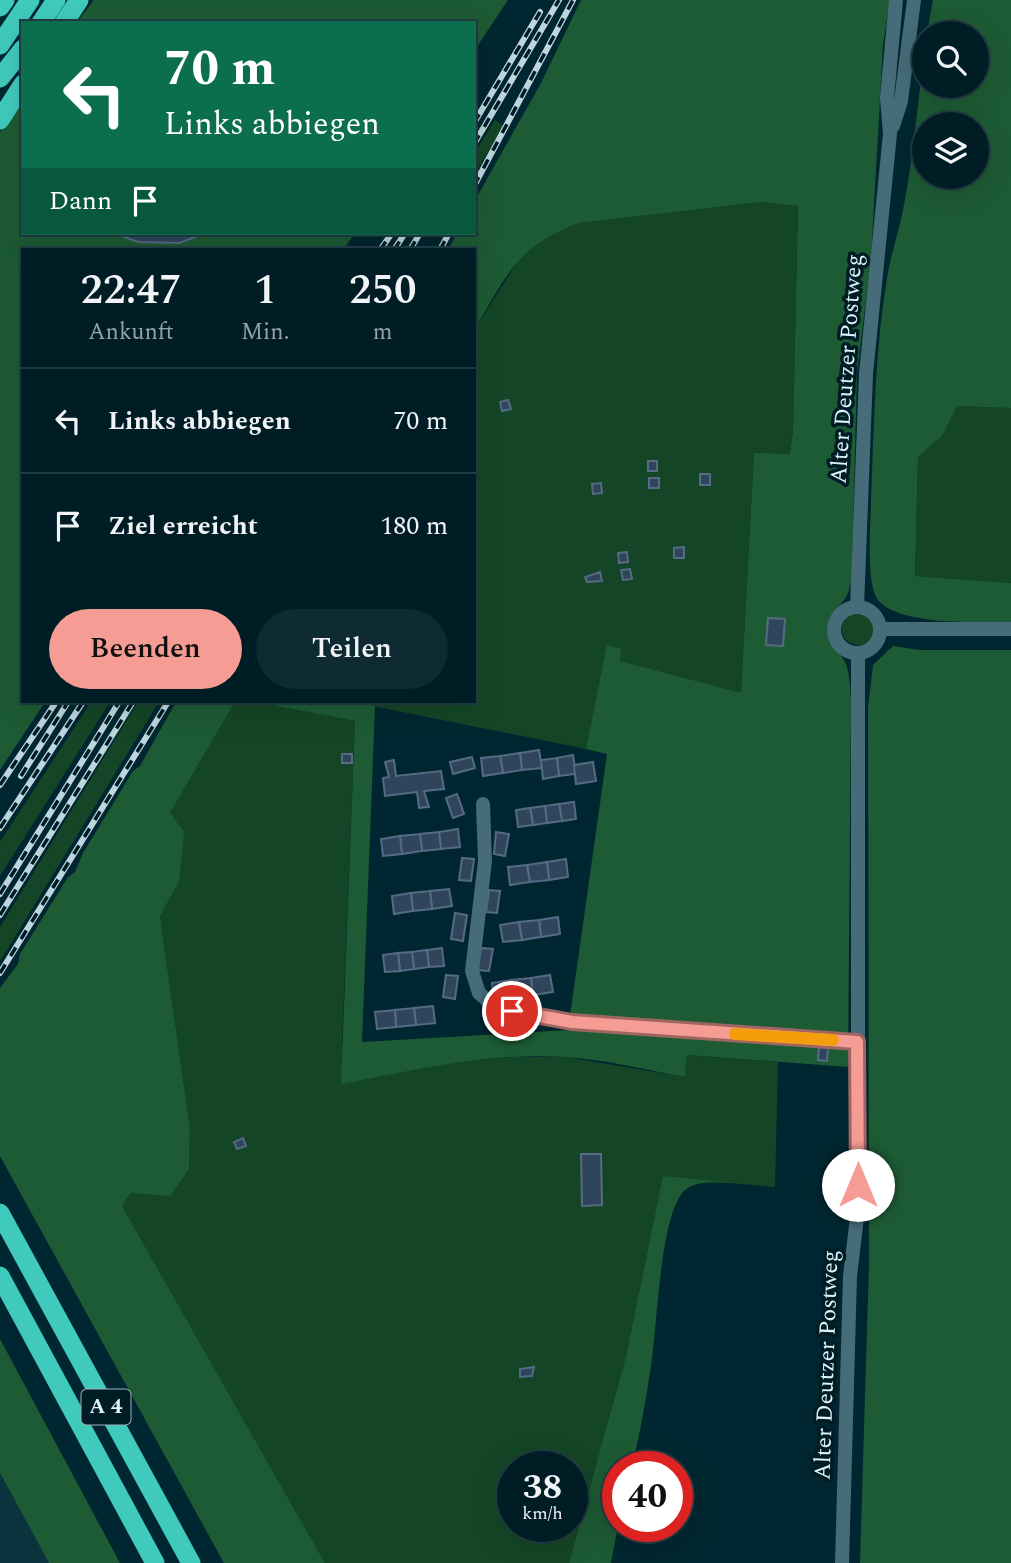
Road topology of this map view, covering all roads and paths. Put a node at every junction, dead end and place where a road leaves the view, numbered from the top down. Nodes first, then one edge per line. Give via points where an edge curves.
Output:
1 (5, 0) edge
2 (30, 0) edge
3 (56, 0) edge
4 (79, 0) edge
5 (896, 0) edge
6 (914, 0) edge
7 (0, 8) edge
8 (42, 21) edge
9 (65, 21) edge
10 (0, 45) edge
11 (21, 52) edge
12 (0, 78) edge
13 (21, 84) edge
14 (21, 85) edge
15 (0, 106) edge
16 (0, 120) edge
17 (890, 134) junction
18 (857, 607) junction
19 (880, 629) junction
20 (1011, 629) edge
21 (858, 653) junction
22 (483, 804) dead end
23 (857, 1042) junction
24 (0, 1213) edge
25 (0, 1276) edge
26 (155, 1563) edge
27 (191, 1563) edge
28 (842, 1563) edge

1 - 7 highway
2 - 10 highway
3 - 8 highway
4 - 9 highway
5 - 17 street, Alter Deutzer Postweg via 887,98
6 - 17 street, Alter Deutzer Postweg via 901,101
11 - 12 highway
13 - 15 highway
14 - 16 highway
17 - 18 street, Alter Deutzer Postweg via 866,374
18 - 19 street via 873,614
18 - 21 street via 841,614 835,630 841,646
19 - 20 street
19 - 21 street via 874,646
21 - 23 street, Alter Deutzer Postweg
22 - 23 street via 485,861 472,971 479,993 495,1007 572,1022
23 - 28 street, Alter Deutzer Postweg via 858,1209 850,1276
24 - 27 highway, A 4
25 - 26 highway, A 4

